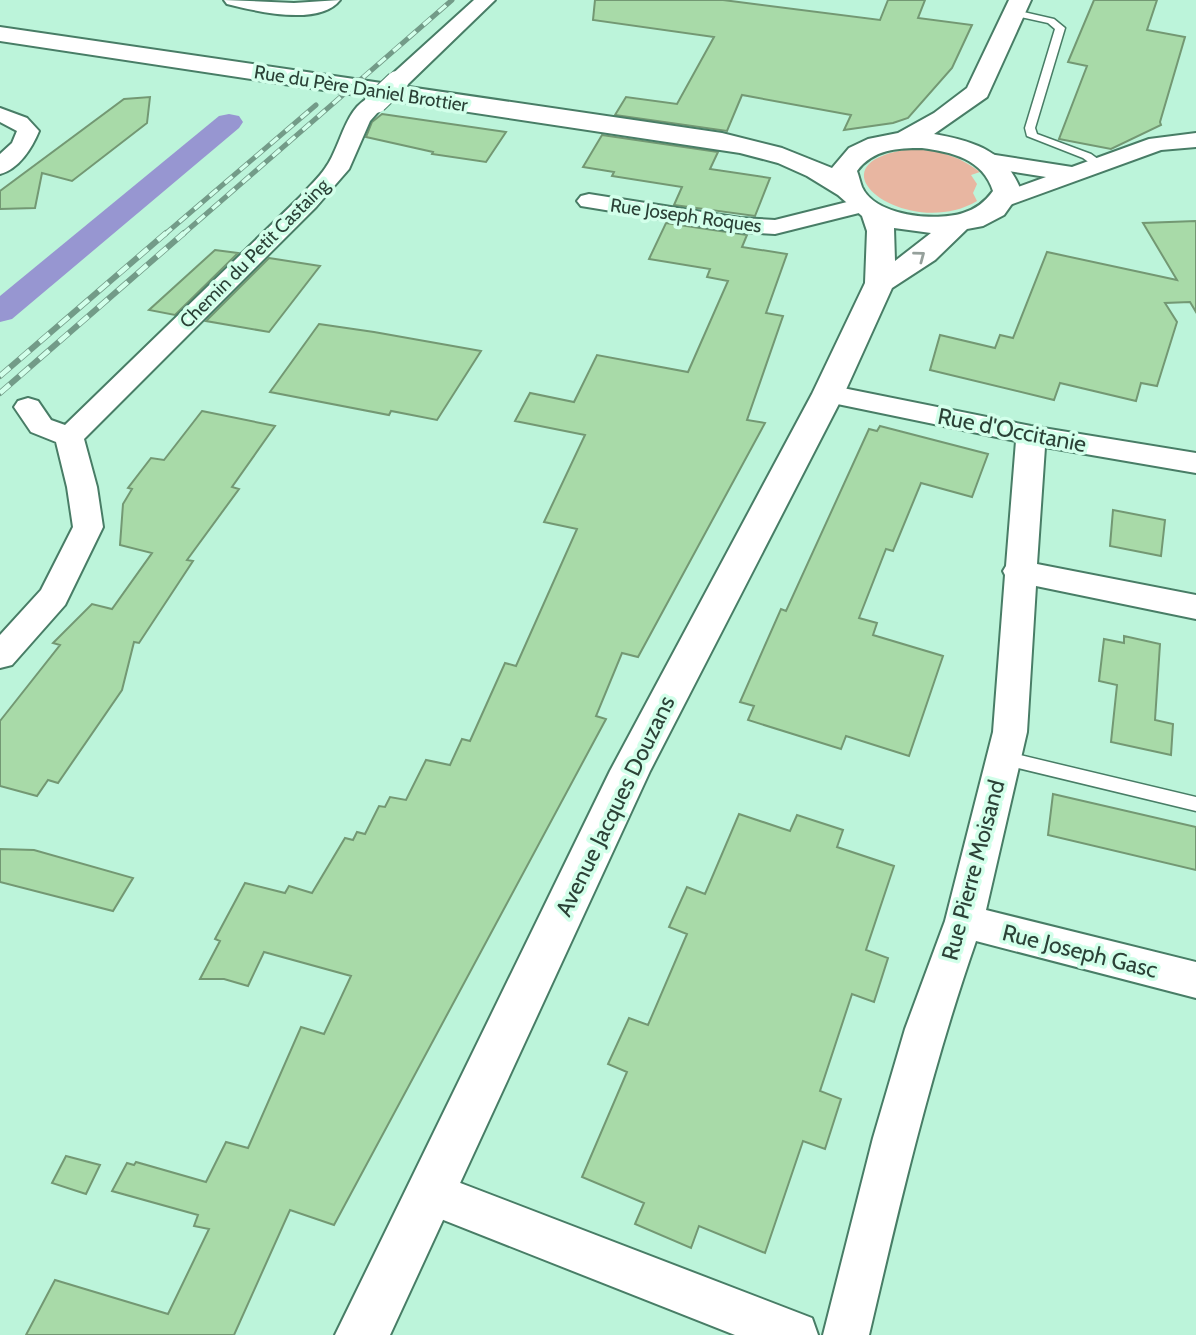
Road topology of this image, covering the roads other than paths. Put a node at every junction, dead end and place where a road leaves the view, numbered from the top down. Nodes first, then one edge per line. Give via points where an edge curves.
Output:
1 (234, 0) edge
2 (330, 0) edge
3 (485, 0) edge
4 (1018, 6) edge
5 (0, 34) edge
6 (978, 92) junction
7 (0, 115) edge
8 (1196, 140) edge
9 (722, 141) junction
10 (893, 142) junction
11 (988, 160) junction
12 (0, 167) edge
13 (1102, 167) junction
14 (1076, 174) junction
15 (1004, 200) junction
16 (589, 201) dead end
17 (862, 202) junction
18 (957, 224) junction
19 (880, 283) junction
20 (828, 394) junction
21 (28, 407) dead end
22 (1031, 435) junction
23 (69, 437) junction
24 (1196, 463) edge
25 (1019, 571) junction
26 (1196, 607) edge
27 (0, 656) edge
28 (1003, 758) junction
29 (1196, 804) edge
30 (964, 921) junction
31 (1196, 980) edge
32 (429, 1193) junction
33 (362, 1335) edge
34 (795, 1335) edge
35 (846, 1335) edge

1 - 2 street via 272,10
3 - 23 street, Chemin du Petit Castaing, bridge via 360,118 337,169 308,202
4 - 6 main road
4 - 13 lane via 1060,28 1030,133 1087,156
5 - 9 main road, Rue du Père Daniel Brottier
6 - 10 main road via 943,118
6 - 11 main road via 979,125
7 - 12 street via 25,125 28,131 22,146
8 - 13 street via 1157,144
9 - 10 main road, Rue du Père Daniel Brottier
9 - 17 main road, Rue du Père Daniel Brottier via 817,168
10 - 11 main road, Rue du Père Daniel Brottier via 957,146
10 - 17 main road via 856,155 844,171
11 - 14 street
11 - 15 main road via 1005,181
13 - 14 street
14 - 15 street
15 - 18 main road via 986,215
16 - 17 street, Rue Joseph Roques via 775,228
17 - 18 main road via 921,224
17 - 19 main road, Avenue Jacques Douzans via 881,231
19 -> 18 main road via 925,254
19 - 20 main road, Avenue Jacques Douzans
20 - 22 street, Rue d'Occitanie
20 - 32 main road, Avenue Jacques Douzans via 629,771
21 - 23 street via 41,426
22 - 24 street, Rue d'Occitanie
22 - 25 street, Rue Pierre Moisand
23 - 27 street via 88,527 54,597
25 - 26 street
25 - 28 street, Rue Pierre Moisand via 1010,732
28 - 29 lane
28 - 30 street, Rue Pierre Moisand
30 - 31 street, Rue Joseph Gasc
30 - 35 street, Rue Pierre Moisand via 925,1029
32 - 33 main road, Avenue Jacques Douzans
32 - 34 street

